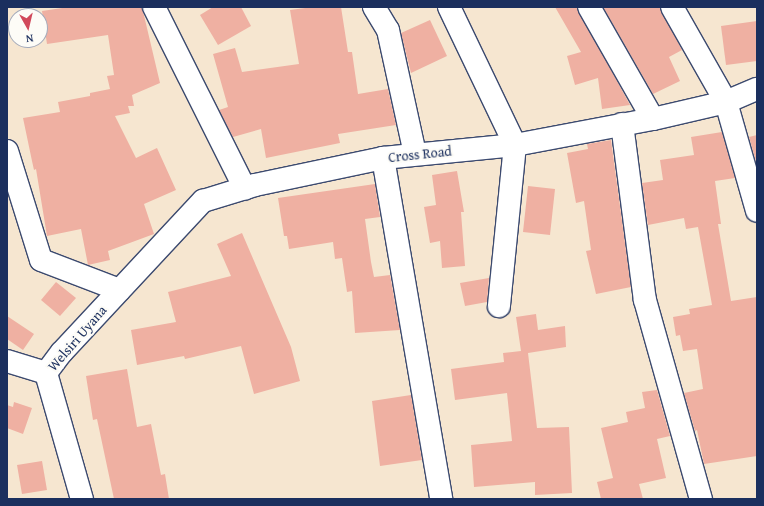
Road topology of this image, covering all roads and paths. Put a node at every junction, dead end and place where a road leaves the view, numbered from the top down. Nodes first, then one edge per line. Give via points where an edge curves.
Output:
1 (154, 7) edge
2 (374, 7) edge
3 (449, 7) edge
4 (589, 7) edge
5 (672, 7) edge
6 (757, 89) edge
7 (726, 102) junction
8 (653, 119) junction
9 (622, 124) junction
10 (515, 144) junction
11 (7, 151) edge
12 (415, 154) junction
13 (383, 158) junction
14 (245, 189) junction
15 (757, 211) edge
16 (119, 290) junction
17 (499, 306) dead end
18 (7, 361) edge
19 (46, 374) junction
20 (82, 499) edge
21 (441, 499) edge
22 (701, 499) edge

1 - 14 street
2 - 12 street via 388,30
3 - 10 street
4 - 8 street
5 - 7 street
6 - 7 street, Cross Road
7 - 8 street, Cross Road
7 - 15 street
8 - 9 street, Cross Road
9 - 10 street, Cross Road
9 - 22 street via 645,300
10 - 12 street, Cross Road
10 - 17 street
11 - 16 street via 41,260
12 - 13 street, Cross Road
13 - 14 street, Cross Road
13 - 21 street
14 - 16 street, Cross Road via 203,201
16 - 19 street, Welsiri Uyana via 62,352
18 - 19 street, Welsiri Uyana
19 - 20 street

